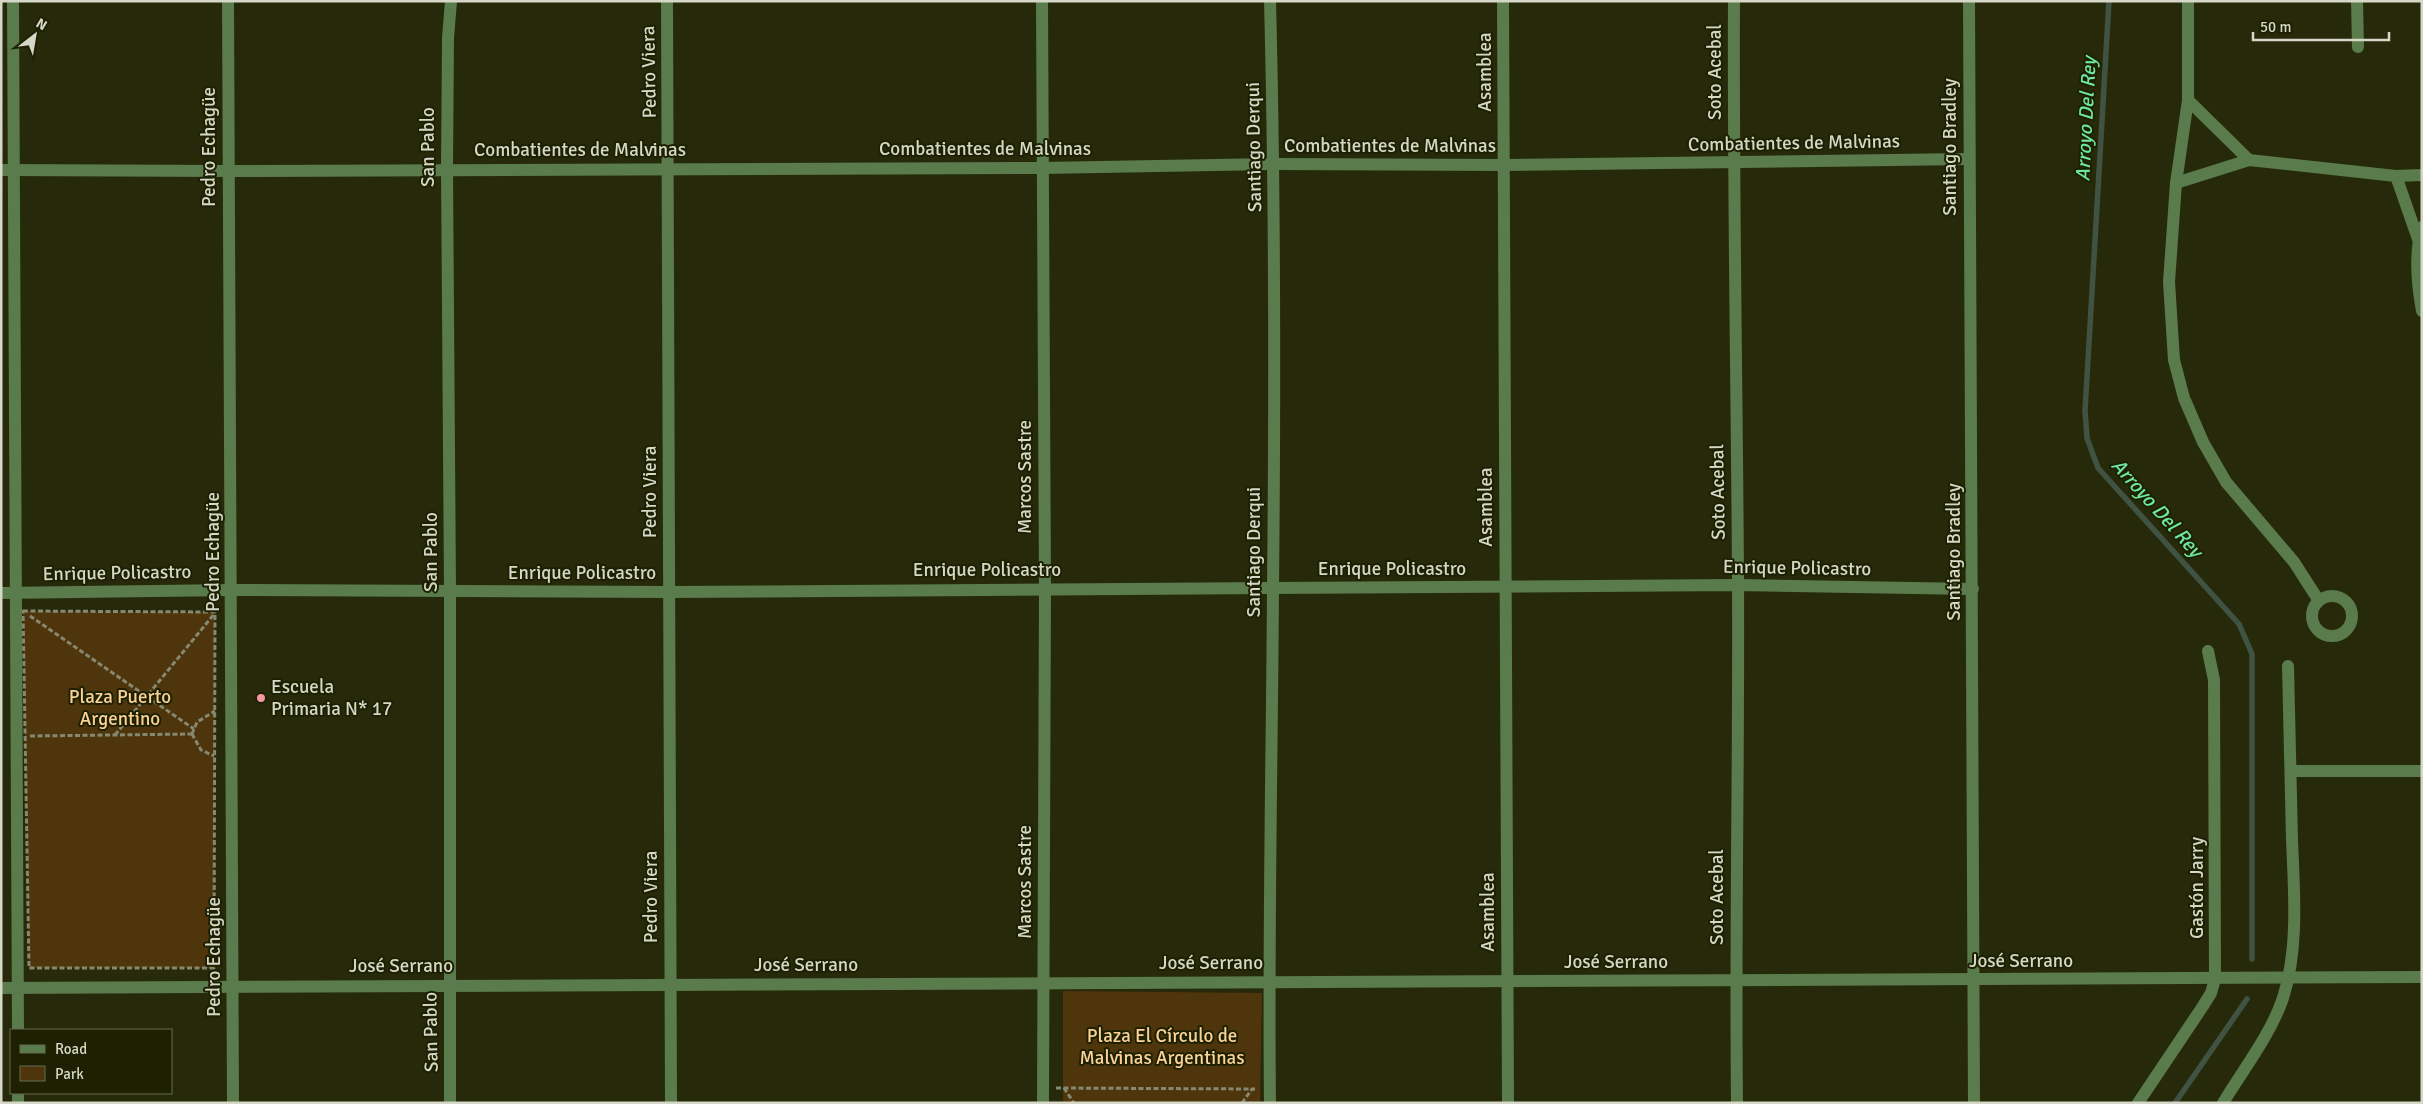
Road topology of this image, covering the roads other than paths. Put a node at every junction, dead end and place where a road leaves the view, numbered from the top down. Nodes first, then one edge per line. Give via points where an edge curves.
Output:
1 (13, 1) edge
2 (228, 1) edge
3 (451, 1) edge
4 (667, 1) edge
5 (1042, 1) edge
6 (1270, 1) edge
7 (1503, 1) edge
8 (1734, 1) edge
9 (1969, 1) edge
10 (2188, 1) edge
11 (2358, 1) edge
12 (2358, 47) dead end
13 (2188, 100) junction
14 (1968, 159) junction
15 (2249, 160) junction
16 (1733, 163) junction
17 (1274, 164) junction
18 (1504, 165) junction
19 (1042, 168) junction
20 (447, 169) junction
21 (669, 169) junction
22 (7, 170) edge
23 (228, 171) junction
24 (2422, 175) edge
25 (2396, 176) junction
26 (2176, 183) junction
27 (2420, 233) edge
28 (2422, 311) edge
29 (1738, 585) junction
30 (1504, 587) junction
31 (1045, 589) junction
32 (1273, 589) junction
33 (1973, 589) junction
34 (232, 590) junction
35 (450, 590) junction
36 (669, 592) junction
37 (1, 593) edge
38 (15, 593) junction
39 (2319, 601) dead end
40 (2208, 651) dead end
41 (2288, 666) dead end
42 (2291, 771) junction
43 (2422, 771) edge
44 (2287, 977) junction
45 (2422, 977) edge
46 (1974, 980) junction
47 (2215, 980) junction
48 (1507, 981) junction
49 (1736, 981) junction
50 (1268, 982) junction
51 (1044, 983) junction
52 (670, 984) junction
53 (449, 985) junction
54 (233, 986) junction
55 (1, 988) edge
56 (18, 988) junction
57 (18, 1029) edge
58 (233, 1103) edge
59 (450, 1103) edge
60 (671, 1103) edge
61 (1043, 1103) edge
62 (1270, 1103) edge
63 (1508, 1103) edge
64 (1737, 1103) edge
65 (1974, 1103) edge
66 (2138, 1103) edge
67 (2223, 1103) edge

1 - 22 street
2 - 23 street, Pedro Echagüe
3 - 20 street, San Pablo
4 - 21 street, Pedro Viera
5 - 19 street, Marcos Sastre
6 - 17 street, Santiago Derqui
7 - 18 street, Asamblea
8 - 16 street, Soto Acebal
9 - 14 street, Santiago Bradley
10 - 13 street
11 - 12 street
13 - 15 street
13 - 26 street
14 - 16 street, Combatientes de Malvinas
14 - 33 street, Santiago Bradley
15 - 25 street
15 - 26 street
16 - 18 street, Combatientes de Malvinas
16 - 29 street, Soto Acebal
17 - 18 street, Combatientes de Malvinas
17 - 19 street, Combatientes de Malvinas
17 - 32 street, Santiago Derqui
18 - 30 street, Asamblea
19 - 21 street, Combatientes de Malvinas
19 - 31 street, Marcos Sastre
20 - 21 street, Combatientes de Malvinas
20 - 23 street, Combatientes de Malvinas
20 - 35 street, San Pablo
21 - 36 street, Pedro Viera
22 - 23 street, Combatientes de Malvinas
22 - 38 street
23 - 34 street, Pedro Echagüe
24 - 25 street
25 - 27 street
26 - 39 street via 2170,300 2174,360 2184,398 2203,442 2226,482 2294,562
27 - 28 street via 2417,267
29 - 30 street, Enrique Policastro
29 - 33 street, Enrique Policastro
29 - 49 street, Soto Acebal
30 - 32 street, Enrique Policastro
30 - 48 street, Asamblea
31 - 32 street, Enrique Policastro
31 - 36 street, Enrique Policastro
31 - 51 street, Marcos Sastre
32 - 50 street, Santiago Derqui
33 - 46 street, Santiago Bradley
34 - 35 street, Enrique Policastro
34 - 38 street, Enrique Policastro
34 - 54 street, Pedro Echagüe
35 - 36 street, Enrique Policastro
35 - 53 street, San Pablo
36 - 52 street, Pedro Viera
37 - 38 street, Enrique Policastro
38 - 56 street
40 - 47 street, Gastón Jarry via 2214,680
41 - 42 street
42 - 43 street
42 - 44 street via 2294,883
44 - 45 street, José Serrano
44 - 47 street, José Serrano
44 - 67 street via 2283,997 2271,1025
46 - 47 street, José Serrano
46 - 49 street, José Serrano
46 - 65 street, Santiago Bradley
47 - 66 street, Gastón Jarry via 2203,1006
48 - 49 street, José Serrano
48 - 50 street, José Serrano
48 - 63 street, Asamblea
49 - 64 street, Soto Acebal
50 - 51 street, José Serrano
50 - 62 street, Santiago Derqui
51 - 52 street, José Serrano
51 - 61 street, Marcos Sastre
52 - 53 street, José Serrano
52 - 60 street, Pedro Viera
53 - 54 street, José Serrano
53 - 59 street, San Pablo
54 - 56 street, José Serrano
54 - 58 street, Pedro Echagüe
55 - 56 street, José Serrano
56 - 57 street

